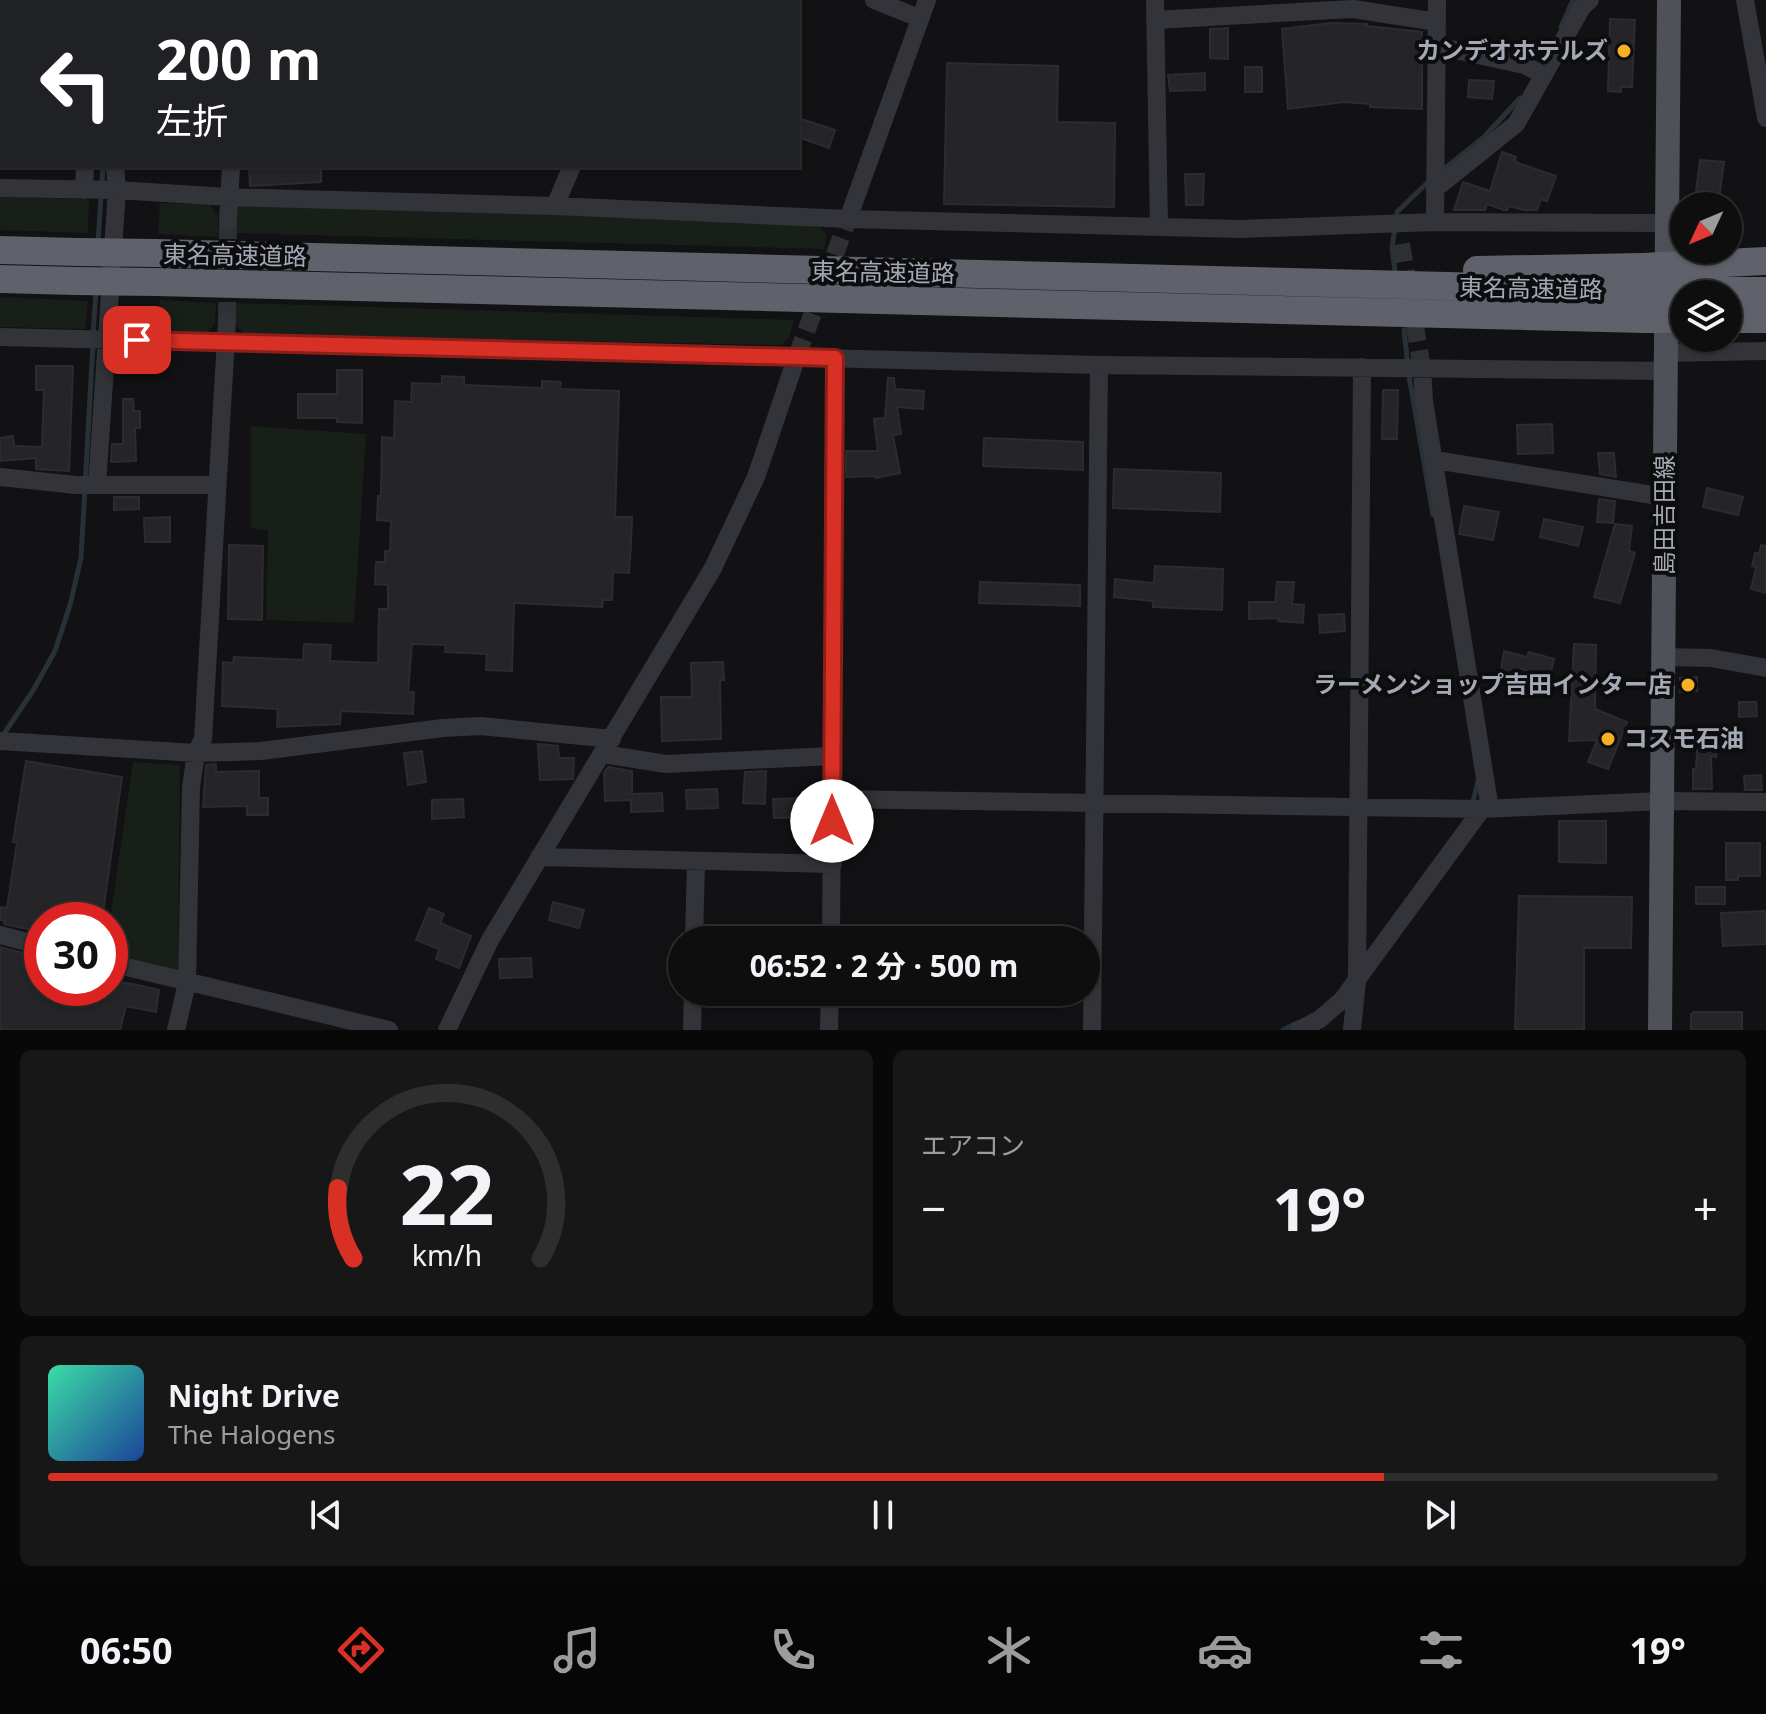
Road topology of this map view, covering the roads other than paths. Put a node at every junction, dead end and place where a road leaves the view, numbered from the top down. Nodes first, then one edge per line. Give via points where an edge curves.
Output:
1 (874, 0) edge
2 (927, 0) edge
3 (1155, 0) edge
4 (1437, 0) edge
5 (1590, 0) edge
6 (1669, 0) edge
7 (1745, 0) edge
8 (919, 18) junction
9 (1155, 20) junction
10 (1437, 22) junction
11 (1437, 46) junction
12 (1538, 72) junction
13 (1766, 118) edge
14 (85, 168) edge
15 (115, 168) edge
16 (231, 168) edge
17 (571, 168) edge
18 (0, 188) edge
19 (1435, 188) junction
20 (87, 190) junction
21 (114, 190) junction
22 (228, 197) junction
23 (555, 206) junction
24 (848, 219) junction
25 (228, 221) tunnel mouth
26 (1435, 222) junction
27 (1667, 223) junction
28 (1397, 224) junction
29 (1159, 227) junction
30 (1401, 244) tunnel mouth
31 (0, 250) edge
32 (1766, 261) edge
33 (0, 279) edge
34 (1766, 291) edge
35 (1643, 292) junction
36 (1670, 310) edge
37 (1742, 319) edge
38 (1766, 319) edge
39 (227, 320) tunnel mouth
40 (0, 337) edge
41 (106, 339) junction
42 (226, 344) junction
43 (1766, 351) edge
44 (797, 356) junction
45 (835, 358) junction
46 (1666, 362) junction
47 (1099, 365) junction
48 (1362, 367) junction
49 (1420, 368) junction
50 (1435, 460) junction
51 (0, 477) edge
52 (96, 485) junction
53 (217, 485) junction
54 (1665, 497) junction
55 (1664, 657) junction
56 (1766, 668) edge
57 (5, 742) edge
58 (607, 746) junction
59 (196, 753) junction
60 (832, 756) junction
61 (832, 799) junction
62 (1662, 801) junction
63 (1766, 802) edge
64 (1093, 805) junction
65 (1358, 807) junction
66 (1484, 809) junction
67 (539, 857) junction
68 (696, 861) junction
69 (833, 864) junction
70 (694, 926) edge
71 (831, 926) edge
72 (0, 935) edge
73 (24, 941) edge
74 (128, 968) edge
75 (1357, 981) junction
76 (187, 983) junction
77 (693, 1006) edge
78 (830, 1006) edge
79 (176, 1030) edge
80 (389, 1030) edge
81 (447, 1030) edge
82 (692, 1030) edge
83 (829, 1030) edge
84 (1092, 1030) edge
85 (1299, 1030) edge
86 (1352, 1030) edge
87 (1660, 1030) edge

1 - 8 street
2 - 8 street
3 - 9 street
4 - 10 street
5 - 12 street
6 - 27 main road, 島田吉田線
7 - 13 street
8 - 24 street
9 - 10 street via 1353,9
9 - 29 street
10 - 11 street
11 - 12 street
11 - 19 street
12 - 19 street via 1516,124
14 - 20 street
15 - 21 street
16 - 22 street
17 - 23 street
18 - 20 street
19 - 26 street
20 - 21 street
21 - 22 street
21 - 41 street
22 - 23 street
22 - 25 street
23 - 24 street
24 - 29 street
26 - 27 street
26 - 28 street
27 - 46 main road, 島田吉田線
28 - 29 street
28 - 30 street
31 - 35 highway, 東名高速道路, bridge
32 - 35 highway, bridge
33 - 35 highway, 東名高速道路, bridge
34 - 35 highway, 東名高速道路, bridge
35 - 36 highway, 東名高速道路, bridge
37 - 38 highway
39 - 42 street
40 - 41 street
41 - 42 street
41 - 52 street
42 - 44 street
42 - 53 street
43 - 46 street
44 - 45 street
44 - 58 street via 756,477 713,568
45 - 47 street
45 - 60 street
46 - 49 street
46 - 54 main road, 島田吉田線
47 - 48 street
47 - 64 street
48 - 49 street
48 - 65 street
49 - 50 street
50 - 54 street
50 - 66 street
51 - 52 street
52 - 53 street
53 - 59 street via 203,739
54 - 55 main road, 島田吉田線
55 - 56 street via 1711,658
55 - 62 main road, 島田吉田線
57 - 59 street
58 - 59 street via 481,726 261,751
58 - 60 street via 666,764
58 - 67 street
59 - 76 street
60 - 61 street
61 - 64 street
61 - 69 street
62 - 63 street
62 - 66 street
62 - 87 main road, 島田吉田線
64 - 65 street
64 - 84 street
65 - 66 street
65 - 75 street
66 - 75 street
67 - 68 street
67 - 81 street via 490,940
68 - 69 street
68 - 70 street
69 - 71 street
72 - 73 street
74 - 76 street
75 - 85 street via 1320,1019
75 - 86 street
76 - 79 street
76 - 80 street
77 - 82 street
78 - 83 street

